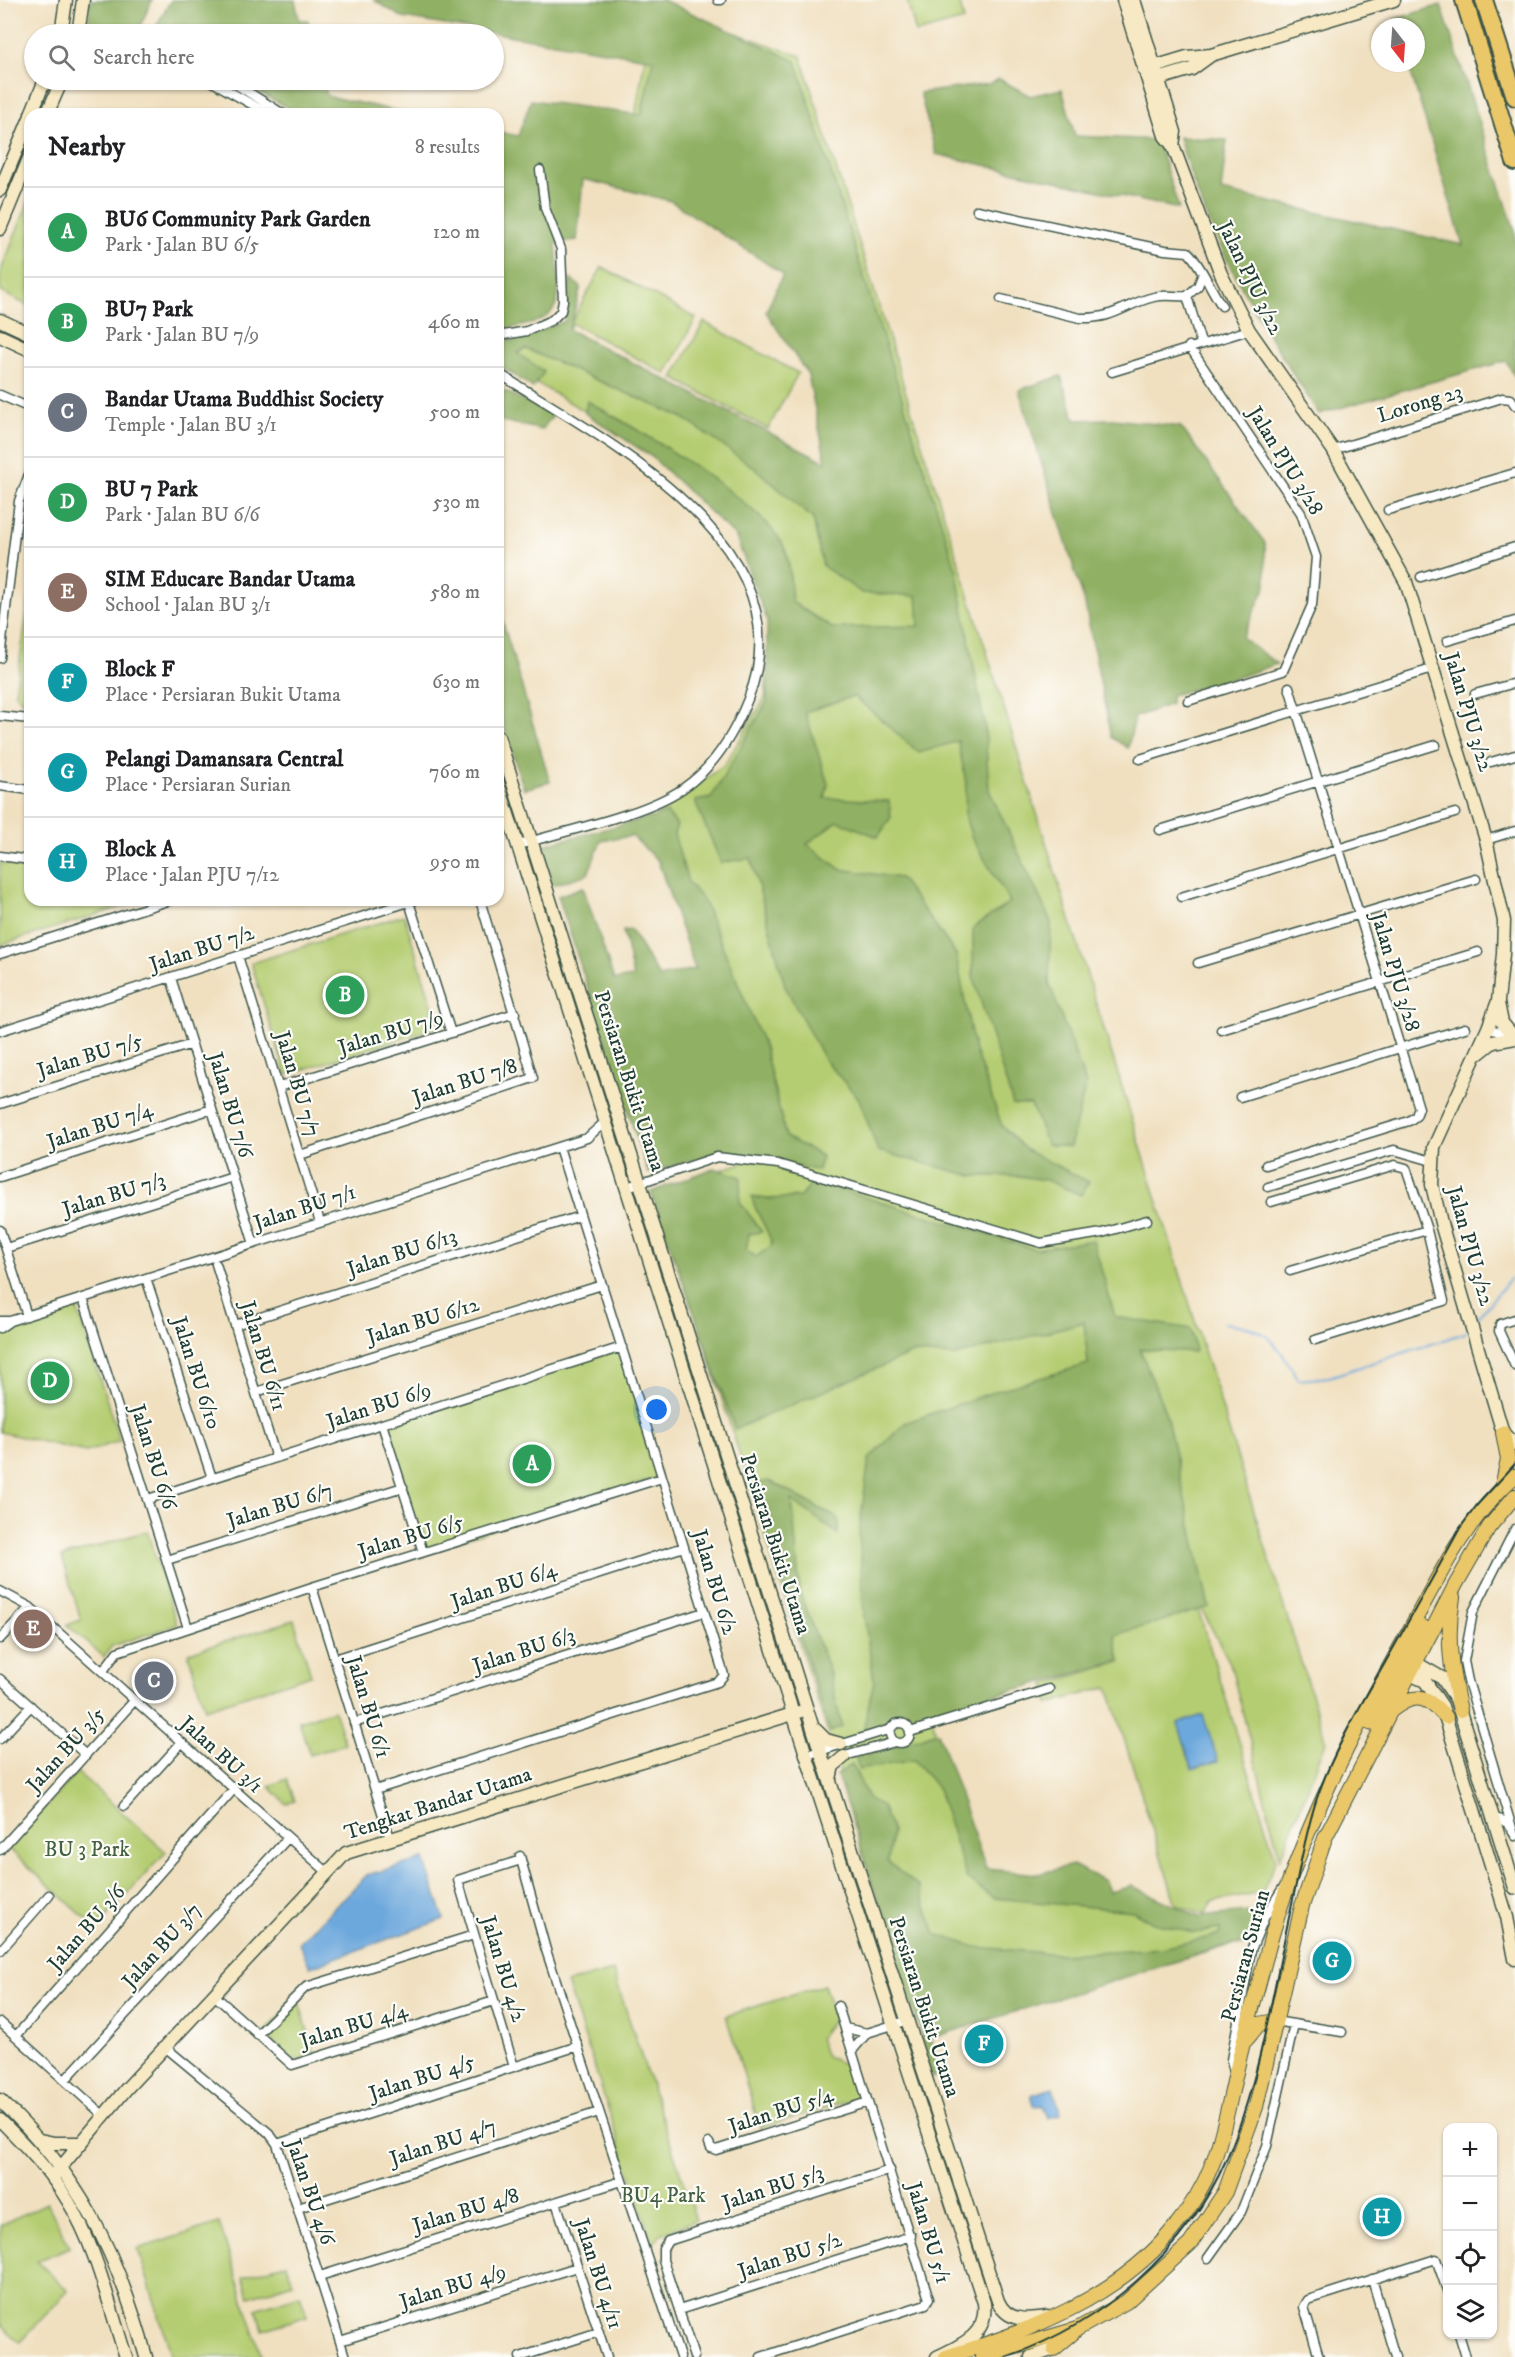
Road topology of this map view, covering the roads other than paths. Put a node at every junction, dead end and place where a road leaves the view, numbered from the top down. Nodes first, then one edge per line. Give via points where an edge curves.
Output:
1 (66, 0) edge
2 (83, 0) edge
3 (1123, 0) edge
4 (1134, 0) edge
5 (1394, 0) edge
6 (1464, 0) edge
7 (1484, 0) edge
8 (64, 24) edge
9 (81, 24) edge
10 (1152, 75) junction
11 (41, 90) edge
12 (58, 90) edge
13 (227, 90) edge
14 (245, 90) edge
15 (1515, 97) edge
16 (34, 108) edge
17 (50, 108) edge
18 (258, 108) edge
19 (274, 108) edge
20 (24, 133) edge
21 (1515, 162) edge
22 (540, 170) dead end
23 (24, 171) edge
24 (0, 190) edge
25 (977, 210) dead end
26 (0, 229) edge
27 (1203, 276) junction
28 (1187, 296) junction
29 (1001, 299) dead end
30 (1221, 306) dead end
31 (0, 320) edge
32 (1249, 330) junction
33 (24, 331) edge
34 (504, 335) edge
35 (0, 336) edge
36 (1201, 343) junction
37 (1189, 346) junction
38 (24, 347) edge
39 (1112, 372) dead end
40 (504, 377) edge
41 (0, 395) edge
42 (24, 405) edge
43 (1515, 405) edge
44 (1333, 450) junction
45 (1515, 473) edge
46 (24, 488) edge
47 (1388, 510) dead end
48 (1515, 547) edge
49 (1421, 577) dead end
50 (1515, 621) edge
51 (1447, 641) dead end
52 (0, 658) edge
53 (1435, 668) junction
54 (1515, 682) edge
55 (1289, 687) dead end
56 (1475, 694) dead end
57 (1188, 701) dead end
58 (1297, 711) junction
59 (0, 716) edge
60 (24, 718) edge
61 (1436, 745) dead end
62 (504, 755) edge
63 (1515, 755) edge
64 (1140, 759) dead end
65 (1491, 762) dead end
66 (1318, 782) junction
67 (0, 786) edge
68 (24, 789) edge
69 (504, 801) edge
70 (1455, 813) dead end
71 (1160, 830) dead end
72 (1515, 831) edge
73 (1486, 840) junction
74 (532, 841) junction
75 (519, 845) junction
76 (1338, 849) junction
77 (0, 856) edge
78 (24, 859) edge
79 (1476, 879) dead end
80 (1181, 897) dead end
81 (142, 906) edge
82 (396, 906) edge
83 (413, 906) edge
84 (482, 906) edge
85 (1358, 915) junction
86 (1478, 952) dead end
87 (0, 954) edge
88 (238, 956) junction
89 (1198, 963) dead end
90 (171, 978) junction
91 (1378, 981) junction
92 (1498, 1001) junction
93 (514, 1013) junction
94 (1465, 1028) dead end
95 (1488, 1029) junction
96 (1221, 1030) dead end
97 (0, 1031) edge
98 (451, 1033) junction
99 (1515, 1038) edge
100 (192, 1044) junction
101 (1400, 1047) junction
102 (1477, 1055) junction
103 (279, 1087) junction
104 (1240, 1097) dead end
105 (0, 1104) edge
106 (212, 1109) junction
107 (606, 1121) junction
108 (559, 1147) junction
109 (300, 1155) junction
110 (1432, 1161) junction
111 (1266, 1165) dead end
112 (1334, 1167) junction
113 (1318, 1172) junction
114 (0, 1177) edge
115 (233, 1177) junction
116 (1338, 1180) junction
117 (641, 1182) junction
118 (1323, 1185) junction
119 (627, 1187) junction
120 (1268, 1187) dead end
121 (1271, 1202) dead end
122 (580, 1215) junction
123 (1147, 1220) dead end
124 (320, 1222) junction
125 (0, 1230) edge
126 (1427, 1230) junction
127 (254, 1244) junction
128 (6, 1248) junction
129 (216, 1264) dead end
130 (1290, 1271) dead end
131 (146, 1278) junction
132 (602, 1285) junction
133 (83, 1298) junction
134 (27, 1316) junction
135 (1515, 1319) edge
136 (0, 1321) edge
137 (10, 1321) junction
138 (235, 1325) junction
139 (0, 1328) edge
140 (1315, 1340) dead end
141 (622, 1347) junction
142 (1515, 1366) edge
143 (256, 1392) junction
144 (382, 1424) junction
145 (1503, 1433) junction
146 (1515, 1445) edge
147 (276, 1458) junction
148 (1515, 1476) edge
149 (212, 1478) junction
150 (662, 1478) junction
151 (1509, 1486) edge
152 (403, 1487) junction
153 (1515, 1496) edge
154 (148, 1499) junction
155 (1515, 1529) edge
156 (684, 1547) junction
157 (423, 1552) junction
158 (167, 1560) junction
159 (1456, 1584) junction
160 (312, 1587) junction
161 (0, 1591) edge
162 (4, 1597) edge
163 (30, 1607) junction
164 (704, 1612) junction
165 (188, 1628) junction
166 (0, 1639) edge
167 (335, 1659) junction
168 (1407, 1665) junction
169 (103, 1671) junction
170 (0, 1679) edge
171 (1049, 1689) dead end
172 (134, 1701) junction
173 (31, 1706) junction
174 (807, 1709) junction
175 (1460, 1710) junction
176 (794, 1713) junction
177 (1388, 1713) junction
178 (1446, 1717) junction
179 (354, 1723) junction
180 (812, 1726) junction
181 (891, 1728) junction
182 (910, 1732) junction
183 (1354, 1736) junction
184 (0, 1739) edge
185 (895, 1742) junction
186 (181, 1743) junction
187 (842, 1750) junction
188 (86, 1755) junction
189 (822, 1757) junction
190 (808, 1761) junction
191 (830, 1780) junction
192 (233, 1790) junction
193 (375, 1790) junction
194 (124, 1806) dead end
195 (1493, 1818) junction
196 (1514, 1832) edge
197 (390, 1838) junction
198 (287, 1839) junction
199 (0, 1850) edge
200 (326, 1872) junction
201 (1287, 1886) junction
202 (1515, 1888) edge
203 (49, 1895) dead end
204 (1511, 1916) edge
205 (474, 1935) junction
206 (0, 1952) edge
207 (1515, 1959) edge
208 (1258, 1987) junction
209 (213, 1994) junction
210 (494, 2001) junction
211 (838, 2006) dead end
212 (909, 2020) junction
213 (1275, 2021) junction
214 (0, 2022) edge
215 (1294, 2024) junction
216 (893, 2025) junction
217 (845, 2028) junction
218 (1342, 2032) dead end
219 (867, 2033) junction
220 (257, 2035) junction
221 (16, 2036) junction
222 (578, 2046) junction
223 (165, 2047) junction
224 (1242, 2047) junction
225 (852, 2051) junction
226 (514, 2067) junction
227 (1235, 2075) junction
228 (65, 2080) junction
229 (0, 2090) edge
230 (0, 2100) edge
231 (868, 2102) junction
232 (599, 2112) junction
233 (103, 2115) junction
234 (0, 2120) edge
235 (29, 2127) junction
236 (40, 2140) junction
237 (81, 2143) junction
238 (709, 2143) dead end
239 (278, 2144) junction
240 (62, 2165) junction
241 (890, 2170) junction
242 (49, 2175) junction
243 (71, 2179) junction
244 (622, 2181) junction
245 (556, 2202) junction
246 (298, 2208) junction
247 (911, 2236) junction
248 (1208, 2258) dead end
249 (577, 2267) junction
250 (320, 2276) junction
251 (1371, 2279) junction
252 (1445, 2285) edge
253 (679, 2310) junction
254 (1055, 2316) junction
255 (1077, 2329) junction
256 (599, 2332) junction
257 (1461, 2339) edge
258 (340, 2341) junction
259 (1054, 2349) joint
260 (126, 2357) edge
261 (146, 2357) edge
262 (345, 2357) edge
263 (520, 2357) edge
264 (607, 2357) edge
265 (680, 2357) edge
266 (694, 2357) edge
267 (760, 2357) edge
268 (937, 2357) edge
269 (946, 2357) edge
270 (982, 2357) edge
271 (1031, 2357) edge
272 (1319, 2357) edge
273 (1395, 2357) edge
274 (1466, 2357) edge

1 - 8 street
2 - 9 street
3 - 10 street, Jalan PJU 3/22
4 - 10 street, Jalan PJU 3/22
5 - 10 street via 1211,55 1192,69
6 - 21 highway
7 - 15 highway
10 - 32 street, Jalan PJU 3/22 via 1165,136 1173,146 1221,274
11 - 16 street
12 - 17 street
13 - 18 street
14 - 19 street
20 - 24 street
22 - 34 street via 545,208 561,249 563,301 552,320 527,331
23 - 26 street
25 - 27 street via 1188,252
27 - 28 street
27 - 30 street
28 - 29 street via 1154,297 1111,315 1092,318
28 - 36 street
31 - 33 street
32 - 36 street
32 - 44 street, Jalan PJU 3/22
35 - 38 street
36 - 37 street
37 - 39 street
37 - 57 street, Jalan PJU 3/28 via 1301,513 1316,557 1312,605 1283,671
40 - 74 street via 628,453 700,517 718,536 742,579 760,643 752,688 741,716 727,743 706,769 681,790 648,806
41 - 42 street
43 - 44 street, Lorong 23 via 1511,399 1502,398
44 - 53 street, Jalan PJU 3/22 via 1406,582
45 - 47 street
46 - 52 street via 19,501
48 - 49 street
50 - 51 street
53 - 58 street
53 - 73 street, Jalan PJU 3/22
54 - 56 street
55 - 58 street, Jalan PJU 3/28
58 - 64 street
58 - 66 street, Jalan PJU 3/28
59 - 60 street
61 - 66 street
62 - 74 street, Persiaran Bukit Utama
63 - 65 street
66 - 71 street
66 - 76 street, Jalan PJU 3/28
67 - 68 street
69 - 75 street, Persiaran Bukit Utama
70 - 76 street
72 - 73 street
73 - 92 street, Jalan PJU 3/22 via 1504,921
74 - 75 street
74 - 117 street, Persiaran Bukit Utama
75 - 107 street, Persiaran Bukit Utama
76 - 80 street
76 - 85 street, Jalan PJU 3/28
77 - 78 street
79 - 85 street
81 - 87 street
82 - 88 street, Jalan BU 7/2
83 - 98 street
84 - 93 street, Jalan BU 7/8
85 - 89 street
85 - 91 street, Jalan PJU 3/28
86 - 91 street
88 - 90 street, Jalan BU 7/2
88 - 103 street, Jalan BU 7/7
90 - 97 street, Jalan BU 7/2
90 - 100 street, Jalan BU 7/6
91 - 96 street
91 - 101 street, Jalan PJU 3/28
92 - 95 street, Jalan PJU 3/22
92 - 99 street via 1502,1023
93 - 98 street, Jalan BU 7/9
93 - 109 street, Jalan BU 7/8 via 533,1074 529,1081
94 - 101 street
95 - 99 street
95 - 102 street, Jalan PJU 3/22
98 - 103 street, Jalan BU 7/9
99 - 102 street via 1493,1042
100 - 105 street, Jalan BU 7/5
100 - 106 street, Jalan BU 7/6
101 - 104 street
101 - 111 street, Jalan PJU 3/28 via 1419,1108 1413,1120
102 - 110 street, Jalan PJU 3/22 via 1440,1130
103 - 109 street, Jalan BU 7/7
106 - 114 street, Jalan BU 7/4
106 - 115 street, Jalan BU 7/6
107 - 108 street, Jalan BU 7/1 via 593,1135
107 - 119 street, Persiaran Bukit Utama
108 - 122 street, Jalan BU 6/2
108 - 124 street, Jalan BU 7/1
109 - 124 street, Jalan BU 7/7
110 - 112 street via 1400,1150
110 - 145 street, Jalan PJU 3/22 via 1433,1194
112 - 113 street
112 - 116 street
113 - 118 street
113 - 120 street
115 - 127 street, Jalan BU 7/6
115 - 128 street, Jalan BU 7/3
116 - 118 street
116 - 126 street via 1389,1165 1406,1168
117 - 119 street
117 - 123 street via 717,1157 778,1164 1041,1244
117 - 174 street, Persiaran Bukit Utama
118 - 121 street
119 - 176 street, Persiaran Bukit Utama
122 - 132 street, Jalan BU 6/2
122 - 138 street, Jalan BU 6/13
124 - 127 street, Jalan BU 7/1
125 - 128 street
126 - 130 street
126 - 140 street via 1444,1301
127 - 131 street, Jalan BU 7/1
128 - 134 street
129 - 138 street, Jalan BU 6/11
131 - 133 street, Jalan BU 7/1
131 - 149 street, Jalan BU 6/10
132 - 141 street, Jalan BU 6/2
132 - 143 street, Jalan BU 6/12
133 - 134 street, Jalan BU 7/1
133 - 154 street, Jalan BU 6/6
134 - 137 street, Jalan BU 7/1
135 - 142 street via 1500,1324 1498,1331
136 - 137 street, Jalan BU 7/1
137 - 139 street, Jalan BU 7/1
138 - 143 street, Jalan BU 6/11
141 - 144 street, Jalan BU 6/9
141 - 150 street, Jalan BU 6/2
143 - 147 street, Jalan BU 6/11
144 - 147 street, Jalan BU 6/9
144 - 152 street
145 - 146 street
145 - 151 main road
147 - 149 street, Jalan BU 6/9
148 - 151 main road, Persiaran Surian
149 - 154 street, Jalan BU 6/9
150 - 156 street, Jalan BU 6/2
150 - 157 street, Jalan BU 6/5
151 - 168 main road via 1473,1538
151 - 183 main road, Persiaran Surian via 1448,1558
152 - 157 street
152 - 158 street, Jalan BU 6/7
153 - 159 main road, Persiaran Surian via 1489,1527
154 - 158 street, Jalan BU 6/6
155 - 196 street via 1473,1612 1464,1661
156 - 164 street, Jalan BU 6/2
156 - 167 street, Jalan BU 6/4
157 - 160 street, Jalan BU 6/5
158 - 165 street, Jalan BU 6/6
159 - 168 main road, Persiaran Surian
159 - 175 main road via 1449,1617 1449,1647
160 - 165 street, Jalan BU 6/5
160 - 167 street, Jalan BU 6/1
161 - 162 street, Jalan BU 3/1
162 - 163 street, Jalan BU 3/1
163 - 166 street
163 - 169 street, Jalan BU 3/1
164 - 179 street, Jalan BU 6/3
164 - 193 street, Jalan BU 6/2 via 724,1672 721,1681
165 - 169 street, Jalan BU 6/5 via 117,1652
167 - 179 street, Jalan BU 6/1
168 - 175 street via 1442,1678
168 - 177 main road, Persiaran Surian
168 - 178 street via 1432,1688
168 - 183 main road via 1369,1723
169 - 172 street, Jalan BU 3/1
170 - 173 street
171 - 182 street
172 - 186 street, Jalan BU 3/1
172 - 188 street, Jalan BU 3/5
173 - 184 street
173 - 188 street
174 - 176 street, Tengkat Bandar Utama
174 - 180 street, Persiaran Bukit Utama
175 - 195 street
176 - 190 street, Persiaran Bukit Utama
176 - 197 street, Tengkat Bandar Utama
177 - 178 main road via 1415,1698 1433,1704
177 - 213 main road, Persiaran Surian via 1338,1808 1311,1874
178 - 204 street
179 - 193 street, Jalan BU 6/1
180 - 187 street
180 - 189 street, Persiaran Bukit Utama
181 - 182 street via 902,1723
181 - 185 street
181 - 187 street
182 - 185 street via 905,1742
183 - 201 main road, Persiaran Surian via 1317,1811
185 - 187 street
186 - 192 street, Jalan BU 3/1
186 - 194 street
187 - 189 street
187 - 191 street
188 - 199 street, Jalan BU 3/5
189 - 190 street
189 - 191 street, Persiaran Bukit Utama
190 - 216 street, Persiaran Bukit Utama
191 - 212 street, Persiaran Bukit Utama
192 - 198 street, Jalan BU 3/1
192 - 221 street, Jalan BU 3/6
193 - 197 street, Jalan BU 6/1
195 - 196 street via 1501,1819
195 - 202 street
197 - 200 street, Tengkat Bandar Utama via 345,1852
198 - 200 street, Jalan BU 3/1
198 - 228 street, Jalan BU 3/7
200 - 209 street, Tengkat Bandar Utama
201 - 208 main road, Persiaran Surian
201 - 227 street via 1265,1916 1251,1950 1231,2060
203 - 206 street
204 - 207 street
205 - 210 street, Jalan BU 4/2
205 - 220 street via 306,1987
205 - 222 street, Jalan BU 4/2 via 458,1880 521,1858
208 - 213 main road via 1263,2008
208 - 224 main road, Persiaran Surian
209 - 220 street, Jalan BU 4/4
209 - 223 street, Tengkat Bandar Utama
210 - 220 street, Jalan BU 4/4 via 292,2065
210 - 226 street, Jalan BU 4/2
211 - 217 street, Jalan BU 5/1
212 - 216 street
212 - 254 street, Persiaran Bukit Utama via 1000,2305 1009,2316 1021,2319
213 - 215 street
213 - 224 main road via 1256,2026
213 - 255 main road, Persiaran Surian via 1246,2139 1230,2182 1209,2218 1190,2244 1148,2285
214 - 221 street
215 - 218 street
215 - 248 street via 1267,2146 1241,2212
216 - 219 street
216 - 268 street, Persiaran Bukit Utama via 984,2303 985,2317 973,2338
217 - 219 street
217 - 225 street, Jalan BU 5/1
219 - 225 street
221 - 228 street
222 - 226 street, Jalan BU 4/5
222 - 232 street
223 - 233 street, Tengkat Bandar Utama
223 - 239 street, Jalan BU 4/6
224 - 227 main road, Persiaran Surian
225 - 231 street, Jalan BU 5/1
226 - 239 street, Jalan BU 4/5
227 - 254 main road, Persiaran Surian via 1222,2142 1206,2181 1188,2210 1140,2262 1097,2293
228 - 233 street
229 - 235 street via 23,2112
230 - 235 street
231 - 238 street, Jalan BU 5/4 via 716,2150
231 - 241 street, Jalan BU 5/1
232 - 244 street
232 - 246 street, Jalan BU 4/7
233 - 237 street, Tengkat Bandar Utama
234 - 242 street
235 - 236 street
236 - 237 street
236 - 240 street
237 - 240 street, Tengkat Bandar Utama
237 - 243 street via 74,2156
239 - 246 street, Jalan BU 4/6
240 - 242 street, Tengkat Bandar Utama
240 - 243 street
241 - 247 street, Jalan BU 5/1
241 - 253 street, Jalan BU 5/3 via 668,2241 662,2254
242 - 260 street via 69,2202 93,2255
243 - 261 street via 112,2257
244 - 245 street, Jalan BU 4/8
244 - 265 street
245 - 249 street, Jalan BU 4/11
245 - 250 street, Jalan BU 4/8
246 - 250 street, Jalan BU 4/6
247 - 253 street, Jalan BU 5/2
247 - 267 street, Jalan BU 5/1 via 929,2294 926,2304
249 - 256 street, Jalan BU 4/11
249 - 258 street, Jalan BU 4/9
250 - 258 street, Jalan BU 4/6
251 - 252 street via 1436,2259
251 - 272 street via 1305,2302
251 - 273 street
253 - 266 street
254 - 269 main road, Persiaran Surian
255 - 259 main road
255 - 270 main road, Persiaran Surian
256 - 263 street
256 - 264 street, Jalan BU 4/11
257 - 274 street
258 - 262 street, Jalan BU 4/6
259 - 271 street

